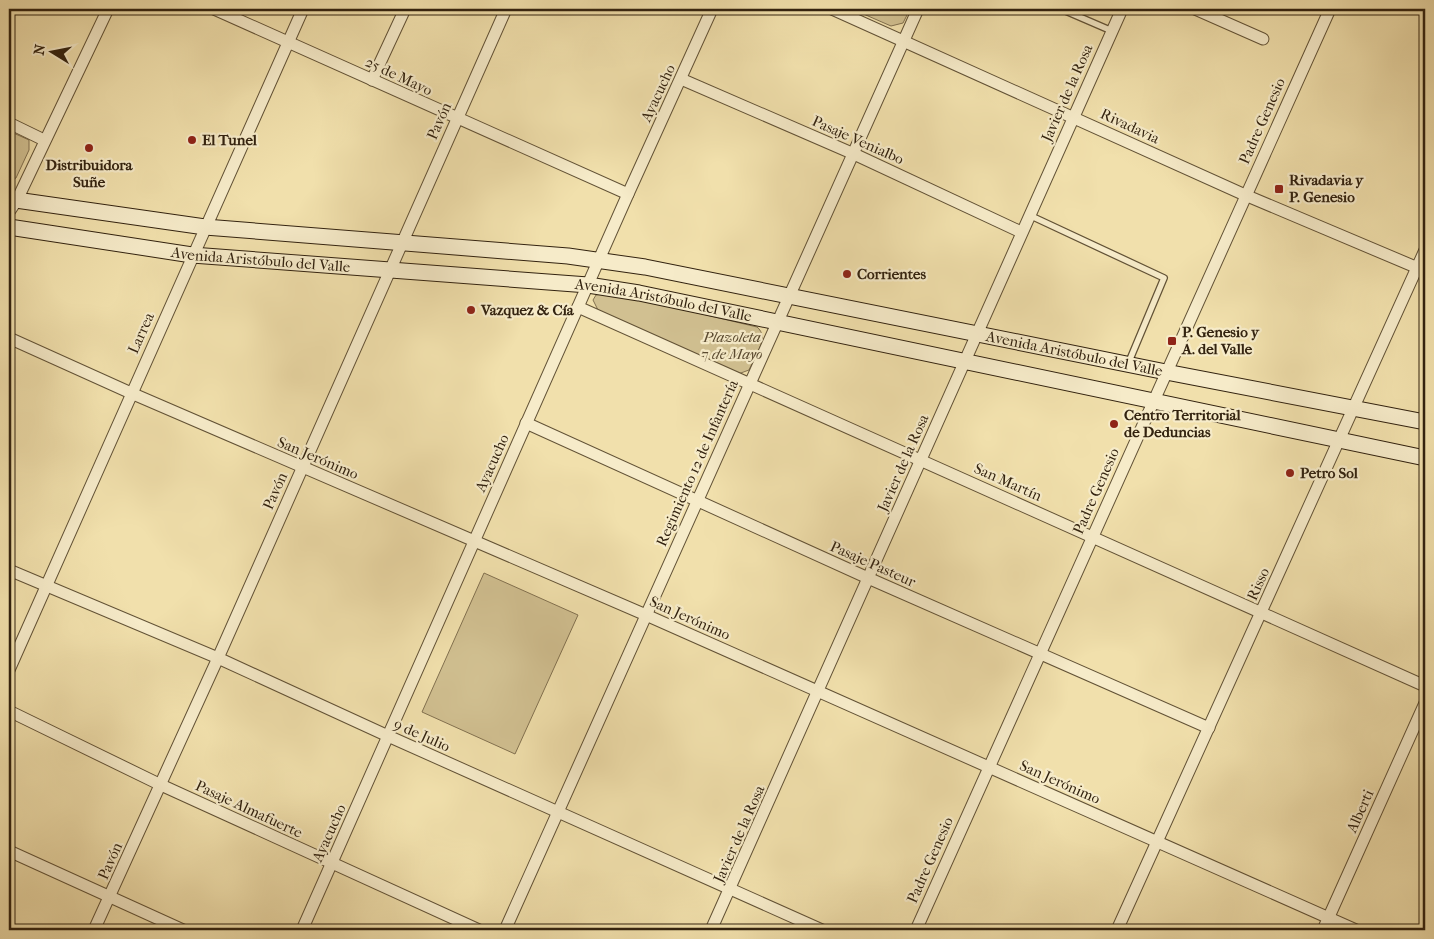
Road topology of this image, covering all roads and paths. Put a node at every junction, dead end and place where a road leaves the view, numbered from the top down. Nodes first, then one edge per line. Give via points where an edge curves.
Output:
1 (108, 9) edge
2 (214, 9) edge
3 (303, 9) edge
4 (405, 9) edge
5 (506, 9) edge
6 (712, 9) edge
7 (832, 9) edge
8 (918, 9) edge
9 (1061, 9) edge
10 (1122, 9) edge
11 (1195, 9) edge
12 (1330, 9) edge
13 (1421, 9) edge
14 (1425, 11) edge
15 (1112, 31) junction
16 (1263, 39) dead end
17 (903, 41) junction
18 (288, 42) junction
19 (681, 79) junction
20 (372, 80) junction
21 (1073, 116) junction
22 (456, 119) junction
23 (9, 123) edge
24 (44, 140) junction
25 (854, 154) junction
26 (628, 194) junction
27 (1245, 195) junction
28 (12, 204) edge
29 (1029, 215) junction
30 (205, 227) junction
31 (9, 228) edge
32 (1021, 232) junction
33 (402, 243) junction
34 (1425, 250) edge
35 (192, 254) junction
36 (599, 260) junction
37 (1421, 270) edge
38 (390, 271) junction
39 (588, 285) junction
40 (790, 295) junction
41 (578, 307) junction
42 (778, 322) junction
43 (976, 332) junction
44 (9, 338) edge
45 (964, 360) junction
46 (1128, 364) junction
47 (1166, 372) junction
48 (749, 384) junction
49 (131, 393) junction
50 (1154, 399) junction
51 (1353, 407) junction
52 (1425, 422) edge
53 (526, 423) junction
54 (1338, 440) junction
55 (1425, 458) edge
56 (921, 460) junction
57 (302, 468) junction
58 (697, 500) junction
59 (1092, 536) junction
60 (473, 542) junction
61 (9, 570) edge
62 (868, 578) junction
63 (47, 585) junction
64 (1261, 613) junction
65 (646, 615) junction
66 (1039, 654) junction
67 (218, 658) junction
68 (9, 670) edge
69 (1425, 686) edge
70 (818, 691) junction
71 (1425, 704) edge
72 (9, 711) edge
73 (1209, 728) junction
74 (388, 736) junction
75 (988, 767) junction
76 (161, 785) junction
77 (559, 811) junction
78 (1157, 842) junction
79 (9, 851) edge
80 (332, 863) junction
81 (731, 888) junction
82 (110, 898) junction
83 (1329, 918) junction
84 (94, 930) edge
85 (183, 930) edge
86 (302, 930) edge
87 (479, 930) edge
88 (505, 930) edge
89 (712, 930) edge
90 (822, 930) edge
91 (916, 930) edge
92 (1118, 930) edge
93 (1323, 930) edge
94 (1356, 930) edge

1 - 24 street
2 - 18 street, 25 de Mayo
3 - 18 street, Larrea
4 - 20 street
5 - 22 street, Pavón
6 - 19 street, Ayacucho
7 - 17 street, Rivadavia
8 - 17 street, Regimiento 12 de Infantería
9 - 15 lane
10 - 15 street, Javier de la Rosa
11 - 16 street
12 - 27 street, Padre Genesio
13 - 14 street
15 - 21 street, Javier de la Rosa
17 - 21 street, Rivadavia
17 - 25 street, Regimiento 12 de Infantería
18 - 20 street, 25 de Mayo
18 - 30 street, Larrea
19 - 25 street, Pasaje Venialbo
19 - 26 street, Ayacucho
20 - 22 street, 25 de Mayo
21 - 27 street, Rivadavia
21 - 29 street, Javier de la Rosa
22 - 26 street, 25 de Mayo
22 - 33 street, Pavón
23 - 24 street
24 - 28 street
25 - 32 street, Pasaje Venialbo
25 - 40 street, Regimiento 12 de Infantería
26 - 36 street, Ayacucho
27 - 37 street, Rivadavia
27 - 47 street, Padre Genesio
28 - 30 main road, Avenida Aristóbulo del Valle
29 - 32 street, Javier de la Rosa
29 - 46 lane via 1164,278
30 - 33 main road, Avenida Aristóbulo del Valle
30 - 35 street, Larrea
31 - 35 main road, Avenida Aristóbulo del Valle
32 - 43 street, Javier de la Rosa
33 - 36 main road, Avenida Aristóbulo del Valle
33 - 38 street, Pavón
34 - 37 street, Risso
35 - 38 main road, Avenida Aristóbulo del Valle
35 - 49 street, Larrea
36 - 39 street, Ayacucho
36 - 40 main road, Avenida Aristóbulo del Valle
37 - 51 street, Risso
38 - 39 main road, Avenida Aristóbulo del Valle
38 - 57 street, Pavón
39 - 41 street, Ayacucho
39 - 42 main road, Avenida Aristóbulo del Valle
40 - 42 street, Regimiento 12 de Infantería
40 - 43 main road, Avenida Aristóbulo del Valle
41 - 48 street, San Martín
41 - 53 street, Ayacucho
42 - 45 main road, Avenida Aristóbulo del Valle
42 - 48 street, Regimiento 12 de Infantería
43 - 45 street, Javier de la Rosa
43 - 46 main road, Avenida Aristóbulo del Valle
44 - 49 street, San Jerónimo
45 - 50 main road, Avenida Aristóbulo del Valle
45 - 56 street, Javier de la Rosa
46 - 47 main road, Avenida Aristóbulo del Valle
47 - 50 street, Padre Genesio
47 - 51 main road, Avenida Aristóbulo del Valle
48 - 56 street, San Martín
48 - 58 street, Regimiento 12 de Infantería
49 - 57 street, San Jerónimo
49 - 63 street, Larrea
50 - 54 main road, Avenida Aristóbulo del Valle
50 - 59 street, Padre Genesio
51 - 52 main road, Avenida Aristóbulo del Valle
51 - 54 street, Risso
53 - 58 street, Pasaje Pasteur
53 - 60 street, Ayacucho
54 - 55 main road, Avenida Aristóbulo del Valle
54 - 64 street, Risso
56 - 59 street, San Martín
56 - 62 street, Javier de la Rosa
57 - 60 street, San Jerónimo
57 - 67 street, Pavón
58 - 62 street, Pasaje Pasteur
58 - 65 street, Regimiento 12 de Infantería
59 - 64 street, San Martín
59 - 66 street, Padre Genesio
60 - 65 street, San Jerónimo
60 - 74 street, Ayacucho
61 - 63 street, 9 de Julio
62 - 66 street, Pasaje Pasteur
62 - 70 street, Javier de la Rosa
63 - 67 street, 9 de Julio
63 - 68 street, Larrea
64 - 69 street, San Martín
64 - 73 street, Risso
65 - 70 street, San Jerónimo
65 - 77 street, Regimiento 12 de Infantería
66 - 73 street, Pasaje Pasteur
66 - 75 street, Padre Genesio
67 - 74 street, 9 de Julio
67 - 76 street, Pavón
70 - 75 street, San Jerónimo
70 - 81 street, Javier de la Rosa
71 - 83 street, Alberti
72 - 76 street, Pasaje Almafuerte
73 - 78 street, Risso
74 - 77 street, 9 de Julio
74 - 80 street, Ayacucho
75 - 78 street, San Jerónimo
75 - 91 street, Padre Genesio
76 - 80 street, Pasaje Almafuerte
76 - 82 street, Pavón
77 - 81 street, 9 de Julio
77 - 88 street, Regimiento 12 de Infantería
78 - 83 street, San Jerónimo
78 - 92 street, Risso
79 - 82 street
80 - 86 street, Ayacucho
80 - 87 street, Pasaje Almafuerte
81 - 89 street, Javier de la Rosa
81 - 90 street, 9 de Julio
82 - 84 street, Pavón
82 - 85 street
83 - 93 street, Alberti
83 - 94 street, San Jerónimo

